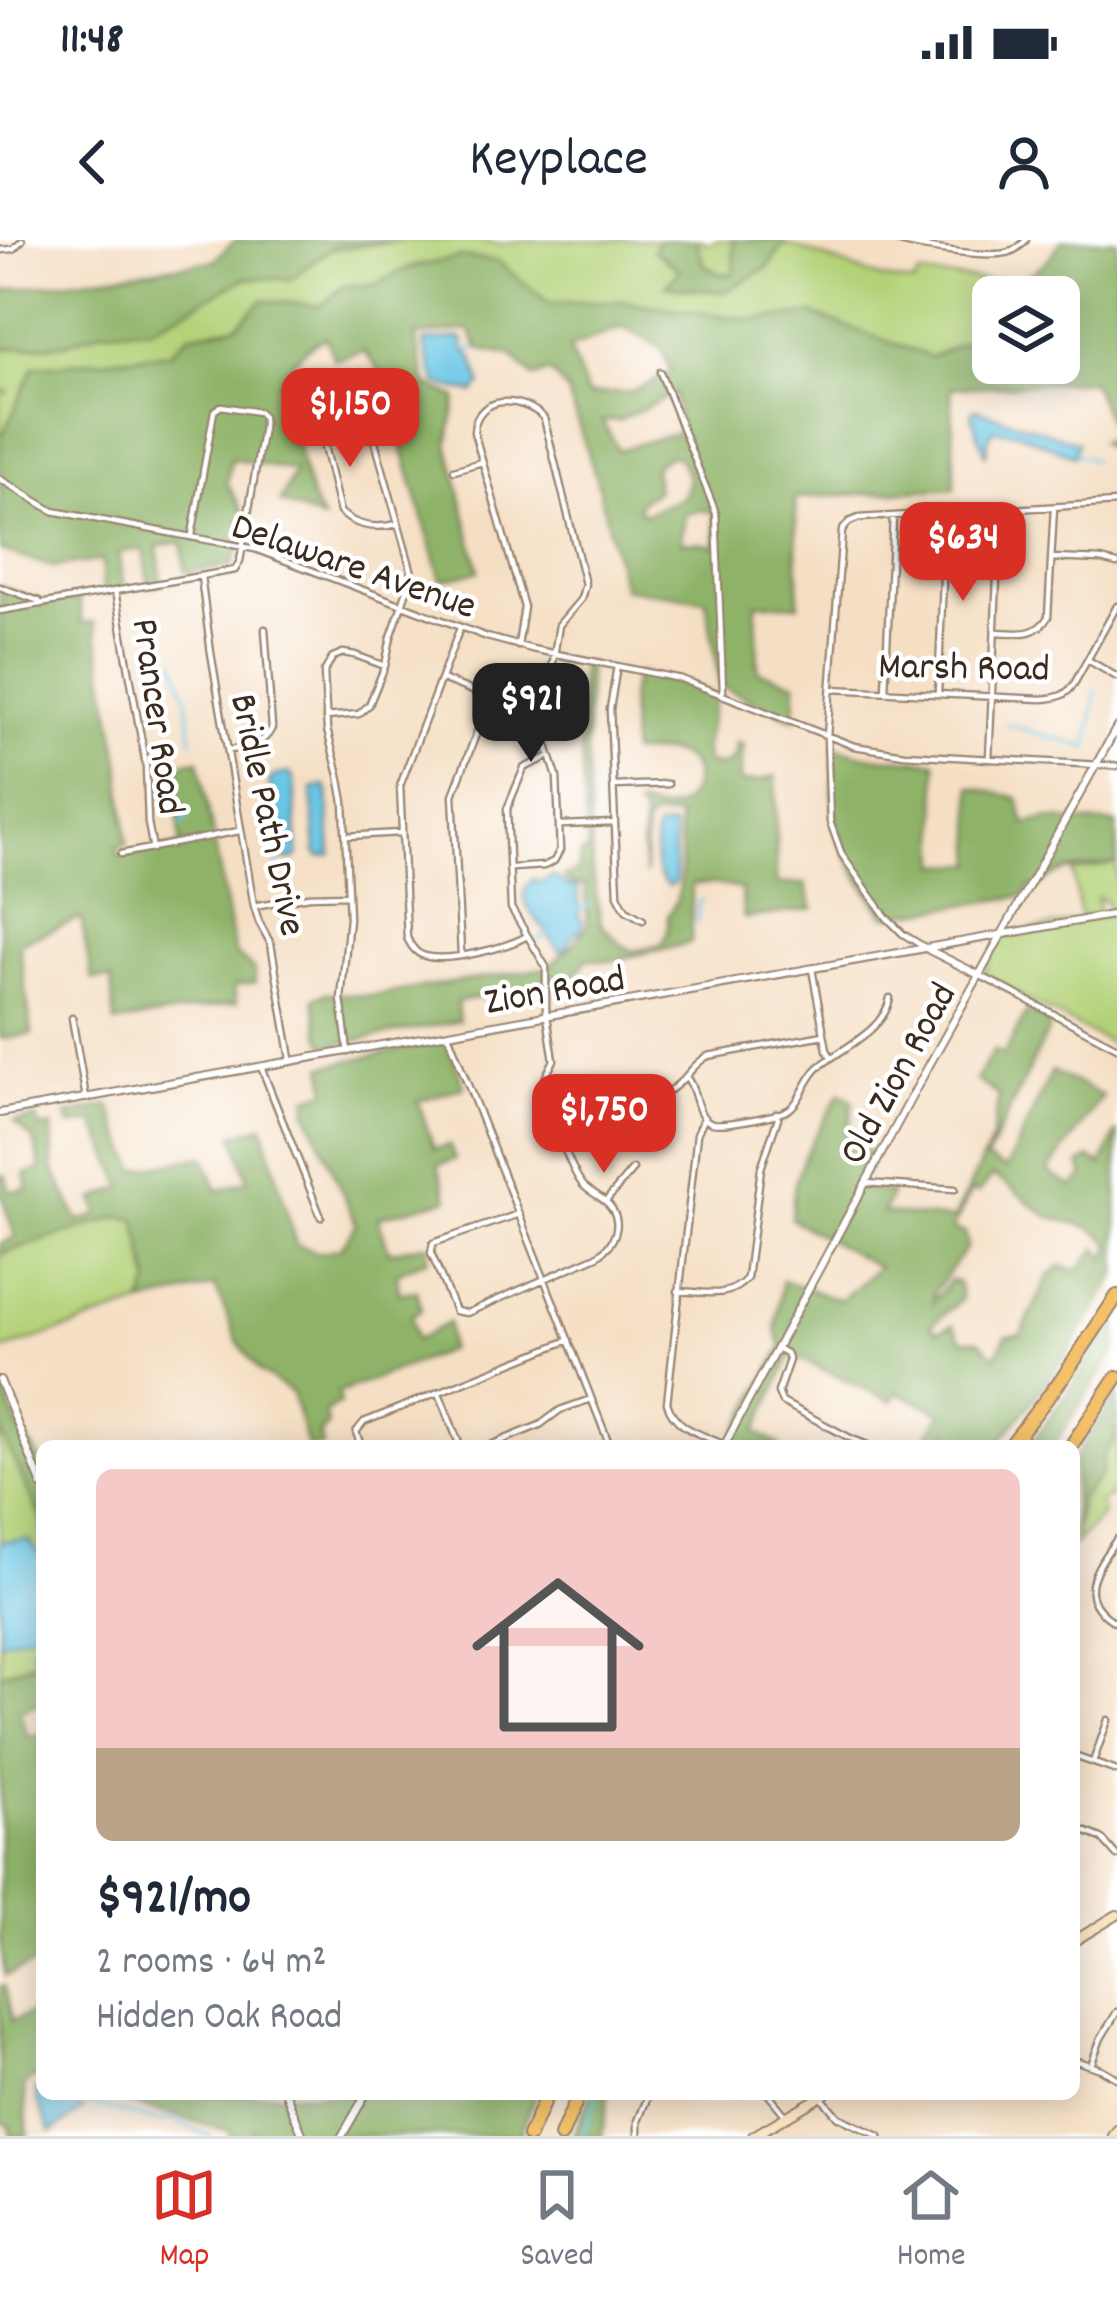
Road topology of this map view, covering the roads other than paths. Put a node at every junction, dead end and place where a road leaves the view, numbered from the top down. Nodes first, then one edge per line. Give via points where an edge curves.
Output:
1 (22, 240) edge
2 (893, 240) edge
3 (1025, 240) edge
4 (0, 250) edge
5 (660, 372) dead end
6 (482, 462) junction
7 (454, 470) dead end
8 (0, 479) edge
9 (1117, 503) edge
10 (1054, 507) junction
11 (1000, 510) junction
12 (946, 513) junction
13 (893, 517) junction
14 (398, 524) junction
15 (191, 537) junction
16 (243, 546) junction
17 (1053, 558) junction
18 (1117, 564) edge
19 (201, 577) junction
20 (0, 586) edge
21 (116, 591) junction
22 (44, 604) junction
23 (402, 605) junction
24 (1117, 606) edge
25 (0, 611) edge
26 (460, 628) junction
27 (265, 629) dead end
28 (994, 632) junction
29 (518, 646) junction
30 (555, 654) junction
31 (1088, 660) junction
32 (385, 666) junction
33 (617, 666) junction
34 (1117, 676) edge
35 (440, 679) junction
36 (831, 688) junction
37 (885, 691) junction
38 (938, 693) junction
39 (724, 694) junction
40 (992, 696) junction
41 (490, 698) junction
42 (546, 708) junction
43 (326, 717) junction
44 (1117, 727) edge
45 (827, 737) junction
46 (228, 751) junction
47 (550, 756) junction
48 (989, 759) junction
49 (1096, 764) junction
50 (1117, 766) edge
51 (668, 784) dead end
52 (614, 786) junction
53 (615, 823) junction
54 (560, 825) junction
55 (242, 831) junction
56 (401, 833) junction
57 (345, 836) junction
58 (153, 849) junction
59 (121, 854) dead end
60 (509, 868) junction
61 (348, 895) junction
62 (254, 906) junction
63 (1117, 914) edge
64 (643, 920) dead end
65 (1002, 935) junction
66 (527, 936) junction
67 (926, 948) junction
68 (461, 954) junction
69 (812, 969) junction
70 (979, 975) junction
71 (890, 998) dead end
72 (547, 1016) junction
73 (71, 1018) dead end
74 (448, 1034) junction
75 (824, 1036) junction
76 (1117, 1047) edge
77 (348, 1052) junction
78 (831, 1058) junction
79 (292, 1061) junction
80 (261, 1067) junction
81 (686, 1077) junction
82 (86, 1098) junction
83 (0, 1113) edge
84 (776, 1113) junction
85 (704, 1118) junction
86 (560, 1131) junction
87 (633, 1169) dead end
88 (865, 1183) junction
89 (955, 1189) dead end
90 (606, 1201) junction
91 (520, 1214) junction
92 (321, 1216) dead end
93 (545, 1279) junction
94 (678, 1291) junction
95 (1117, 1296) edge
96 (569, 1340) junction
97 (777, 1348) junction
98 (1117, 1377) edge
99 (0, 1380) edge
100 (439, 1393) junction
101 (591, 1399) junction
102 (359, 1440) edge
103 (458, 1440) edge
104 (503, 1440) edge
105 (608, 1440) edge
106 (713, 1440) edge
107 (727, 1440) edge
108 (855, 1440) edge
109 (1015, 1440) edge
110 (1075, 1440) edge
111 (36, 1471) edge
112 (1117, 1539) edge
113 (1117, 1623) edge
114 (1108, 1720) dead end
115 (1080, 1758) edge
116 (1093, 1762) junction
117 (1117, 1771) edge
118 (1080, 1830) edge
119 (1117, 1856) edge
120 (1117, 1915) edge
121 (1080, 1937) edge
122 (1117, 2012) edge
123 (1080, 2062) edge
124 (1090, 2066) junction
125 (1117, 2078) edge
126 (288, 2100) edge
127 (363, 2100) edge
128 (544, 2100) edge
129 (576, 2100) edge
130 (647, 2100) edge
131 (773, 2100) edge
132 (814, 2100) edge
133 (826, 2100) edge
134 (786, 2116) junction
135 (859, 2133) edge
136 (303, 2136) edge
137 (342, 2136) edge
138 (529, 2136) edge
139 (561, 2136) edge
140 (638, 2136) edge
141 (753, 2136) edge
142 (880, 2136) edge

1 - 4 street
2 - 3 street via 998,254
5 - 39 street via 716,513
6 - 7 street
6 - 29 street via 524,609
6 - 30 street via 474,426 484,408 522,405 543,416 585,584 560,622
8 - 15 street, Delaware Avenue via 53,511
9 - 10 street, Marsh Road
10 - 11 street, Marsh Road
10 - 17 street
11 - 12 street, Marsh Road
11 - 28 street
12 - 13 street, Marsh Road
12 - 38 street
13 - 36 street, Marsh Road via 853,520 842,531
13 - 37 street
14 - 14 street via 373,528 338,508 315,409 334,386 361,395
14 - 23 street via 412,574
15 - 16 street, Delaware Avenue
15 - 16 street via 212,417 219,406 245,409 262,415 263,428
16 - 19 street via 234,571
16 - 23 street, Delaware Avenue
17 - 18 street
17 - 28 street via 1044,624 1032,632
19 - 21 street
19 - 46 street, Bridle Path Drive
20 - 22 street
21 - 22 street
21 - 58 street, Prancer Road
22 - 25 street
23 - 26 street, Delaware Avenue
23 - 32 street
24 - 31 street, Marsh Road
26 - 29 street, Delaware Avenue
26 - 35 street
27 - 46 street via 272,728 258,744
28 - 40 street
29 - 30 street, Delaware Avenue
30 - 33 street, Delaware Avenue
30 - 42 street
31 - 34 street
31 - 40 street, Marsh Road via 1058,698
32 - 43 street via 362,712
32 - 43 street via 349,653 333,657 325,672
33 - 39 street, Delaware Avenue
33 - 52 street
35 - 41 street
35 - 56 street via 400,786
36 - 37 street, Marsh Road
36 - 45 street, Marsh Road
37 - 38 street, Marsh Road
38 - 40 street, Marsh Road
39 - 45 street, Delaware Avenue
40 - 48 street
41 - 42 street
41 - 68 street via 453,796
42 - 47 street via 542,733
43 - 57 street
44 - 49 street, Old Zion Road
45 - 48 street, Delaware Avenue via 888,753
45 - 67 street, Marsh Road via 838,847 890,921
46 - 55 street, Bridle Path Drive
47 - 54 street
47 - 60 street via 524,768 507,809
48 - 49 street, Delaware Avenue
49 - 50 street, Delaware Avenue
49 - 65 street, Old Zion Road
51 - 52 street
52 - 53 street
53 - 54 street
53 - 64 street via 620,899
54 - 60 street via 554,861
55 - 58 street
55 - 62 street, Bridle Path Drive
56 - 57 street
56 - 68 street via 410,944 427,957
57 - 61 street
58 - 59 street
60 - 66 street via 511,909
61 - 62 street
61 - 77 street via 341,999
62 - 79 street, Bridle Path Drive via 271,944
63 - 65 street, Zion Road
65 - 67 street, Zion Road
65 - 70 street, Old Zion Road
66 - 68 street
66 - 72 street via 546,965
67 - 69 street, Zion Road
67 - 70 street
69 - 72 street, Zion Road
69 - 75 street
70 - 76 street
70 - 88 street, Old Zion Road
71 - 78 street via 883,1018
72 - 74 street, Zion Road
72 - 86 street via 554,1060 544,1085
73 - 82 street
74 - 77 street, Zion Road
74 - 91 street
75 - 78 street
75 - 81 street via 712,1055
77 - 79 street, Zion Road
78 - 84 street via 791,1108
79 - 80 street, Zion Road
80 - 82 street, Zion Road
80 - 92 street
81 - 85 street
81 - 86 street via 667,1092
82 - 83 street, Zion Road
84 - 85 street via 718,1124
84 - 94 street via 747,1278 726,1293
85 - 94 street
86 - 90 street via 580,1181
87 - 90 street
88 - 89 street
88 - 97 street, Old Zion Road
90 - 93 street via 616,1223 609,1247
91 - 93 street
91 - 93 street via 433,1243 431,1253 458,1313
93 - 96 street
94 - 106 street via 668,1408 683,1426
95 - 109 highway
96 - 100 street
96 - 101 street
97 - 107 street, Old Zion Road
97 - 108 street via 789,1360 782,1402
98 - 110 highway
99 - 111 street
100 - 102 street via 361,1424
100 - 103 street
101 - 104 street
101 - 105 street
112 - 113 street via 1091,1593
114 - 116 street
115 - 116 street
116 - 117 street
118 - 119 street
120 - 121 main road
122 - 124 street
123 - 124 street
124 - 125 street
126 - 136 street
127 - 137 street
128 - 138 highway
129 - 139 highway
130 - 140 street
131 - 134 street
132 - 134 main road
133 - 135 street
134 - 141 main road
135 - 142 street

